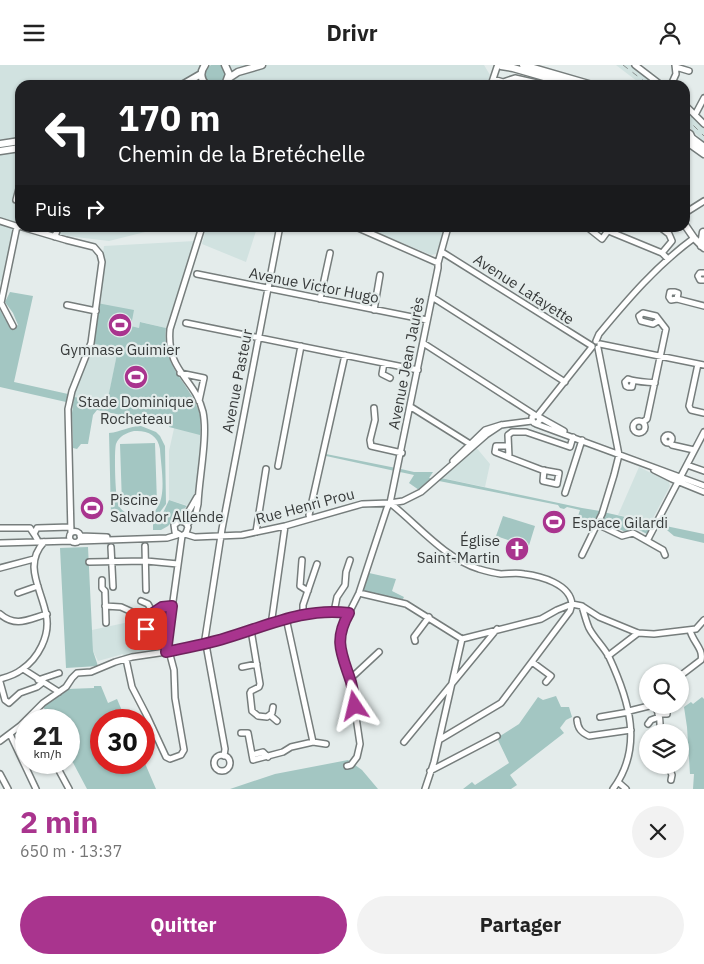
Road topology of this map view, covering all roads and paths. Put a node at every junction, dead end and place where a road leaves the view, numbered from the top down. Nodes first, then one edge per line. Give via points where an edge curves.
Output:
1 (205, 65) edge
2 (225, 65) edge
3 (262, 65) edge
4 (522, 65) edge
5 (635, 65) edge
6 (499, 66) edge
7 (676, 66) edge
8 (689, 71) dead end
9 (201, 73) junction
10 (229, 78) joint
11 (190, 80) edge
12 (203, 80) edge
13 (493, 80) edge
14 (509, 80) edge
15 (524, 80) edge
16 (555, 80) edge
17 (574, 80) edge
18 (654, 80) edge
19 (673, 80) edge
20 (704, 98) edge
21 (690, 110) edge
22 (695, 115) junction
23 (704, 124) edge
24 (15, 142) edge
25 (690, 142) edge
26 (690, 143) edge
27 (0, 144) edge
28 (704, 147) edge
29 (15, 149) edge
30 (0, 151) edge
31 (704, 154) edge
32 (704, 201) edge
33 (690, 210) edge
34 (0, 221) edge
35 (15, 226) edge
36 (703, 231) edge
37 (19, 232) edge
38 (38, 232) edge
39 (56, 232) edge
40 (200, 232) edge
41 (279, 232) edge
42 (367, 232) edge
43 (447, 232) edge
44 (593, 232) edge
45 (608, 232) edge
46 (616, 232) edge
47 (666, 232) edge
48 (690, 232) edge
49 (692, 235) junction
50 (55, 237) junction
51 (703, 247) edge
52 (442, 252) junction
53 (330, 253) dead end
54 (662, 253) junction
55 (668, 259) junction
56 (438, 263) junction
57 (704, 273) edge
58 (197, 274) dead end
59 (380, 275) dead end
60 (704, 280) edge
61 (268, 288) junction
62 (432, 297) junction
63 (320, 299) junction
64 (677, 299) dead end
65 (67, 305) dead end
66 (704, 306) edge
67 (374, 310) junction
68 (96, 311) junction
69 (427, 320) junction
70 (658, 321) dead end
71 (186, 323) dead end
72 (13, 326) dead end
73 (258, 338) junction
74 (423, 343) junction
75 (596, 345) junction
76 (301, 346) junction
77 (345, 355) junction
78 (660, 356) junction
79 (384, 363) junction
80 (701, 364) edge
81 (418, 370) junction
82 (180, 373) junction
83 (390, 378) dead end
84 (565, 382) junction
85 (633, 382) dead end
86 (655, 383) junction
87 (199, 402) junction
88 (411, 407) junction
89 (374, 408) dead end
90 (704, 413) edge
91 (537, 416) junction
92 (534, 422) junction
93 (643, 422) dead end
94 (703, 435) edge
95 (573, 437) junction
96 (582, 441) junction
97 (670, 443) dead end
98 (471, 445) junction
99 (508, 446) junction
100 (694, 450) junction
101 (402, 453) junction
102 (619, 455) junction
103 (509, 457) junction
104 (687, 465) junction
105 (278, 466) dead end
106 (266, 469) dead end
107 (544, 470) dead end
108 (704, 471) edge
109 (679, 479) junction
110 (704, 486) edge
111 (199, 491) junction
112 (704, 492) edge
113 (565, 493) dead end
114 (390, 503) junction
115 (310, 518) junction
116 (180, 521) junction
117 (597, 524) junction
118 (71, 525) junction
119 (285, 526) junction
120 (0, 528) edge
121 (182, 531) junction
122 (256, 532) junction
123 (75, 536) junction
124 (221, 536) junction
125 (34, 538) junction
126 (647, 541) junction
127 (0, 542) edge
128 (44, 542) junction
129 (145, 545) dead end
130 (111, 547) dead end
131 (37, 551) junction
132 (582, 555) dead end
133 (664, 555) dead end
134 (34, 559) junction
135 (302, 559) dead end
136 (146, 561) junction
137 (350, 561) dead end
138 (89, 562) dead end
139 (112, 562) junction
140 (178, 563) junction
141 (317, 564) dead end
142 (0, 569) edge
143 (299, 579) junction
144 (102, 580) dead end
145 (312, 580) junction
146 (38, 586) junction
147 (113, 587) dead end
148 (146, 590) dead end
149 (308, 591) junction
150 (18, 593) dead end
151 (360, 593) junction
152 (141, 601) dead end
153 (572, 604) junction
154 (105, 605) junction
155 (172, 606) junction
156 (582, 606) junction
157 (334, 612) junction
158 (153, 613) junction
159 (303, 613) junction
160 (349, 613) junction
161 (0, 614) edge
162 (47, 614) junction
163 (272, 617) dead end
164 (429, 617) junction
165 (286, 618) junction
166 (704, 620) edge
167 (106, 623) dead end
168 (146, 629) dead end
169 (496, 629) junction
170 (251, 630) junction
171 (690, 630) junction
172 (638, 633) junction
173 (412, 637) dead end
174 (462, 639) junction
175 (205, 644) junction
176 (168, 652) junction
177 (379, 652) dead end
178 (608, 656) junction
179 (126, 659) junction
180 (532, 662) junction
181 (257, 664) junction
182 (242, 667) dead end
183 (23, 669) junction
184 (689, 669) edge
185 (59, 673) dead end
186 (350, 679) junction
187 (0, 681) edge
188 (40, 681) junction
189 (546, 682) dead end
190 (452, 684) junction
191 (58, 692) junction
192 (273, 707) dead end
193 (639, 708) edge
194 (38, 709) edge
195 (629, 711) junction
196 (666, 714) edge
197 (270, 715) junction
198 (659, 716) junction
199 (600, 717) dead end
200 (577, 720) dead end
201 (277, 721) dead end
202 (648, 724) dead end
203 (660, 724) edge
204 (15, 730) edge
205 (631, 730) junction
206 (241, 733) dead end
207 (10, 734) junction
208 (497, 736) dead end
209 (0, 741) edge
210 (439, 741) junction
211 (313, 742) junction
212 (404, 742) dead end
213 (326, 744) dead end
214 (224, 756) dead end
215 (347, 766) dead end
216 (430, 771) junction
217 (0, 774) edge
218 (61, 774) edge
219 (672, 774) edge
220 (671, 780) dead end
221 (618, 783) junction
222 (8, 789) edge
223 (36, 789) edge
224 (69, 789) edge
225 (426, 789) edge
226 (613, 789) edge
227 (626, 789) edge

1 - 9 main road
2 - 10 main road
3 - 10 main road
4 - 17 main road
5 - 18 street
6 - 13 street
6 - 16 main road
7 - 8 street
7 - 19 street
9 - 11 main road
9 - 12 main road
14 - 15 street
20 - 22 street
21 - 22 street
22 - 23 street
24 - 27 main road
25 - 28 main road
26 - 31 main road
29 - 30 main road
32 - 33 street
34 - 35 street
36 - 49 main road
36 - 51 main road
37 - 72 street via 1,303
38 - 50 street
39 - 50 street
40 - 82 street via 170,329 169,348
41 - 61 street, Avenue Pasteur
42 - 56 street
43 - 52 street, Avenue Jean Jaurès
44 - 45 street via 602,239
46 - 54 street
47 - 54 street via 672,241
48 - 49 main road
49 - 51 main road
49 - 55 street
50 - 68 street via 90,245 100,254 102,262
52 - 56 street, Avenue Jean Jaurès
52 - 75 street, Avenue Lafayette
53 - 63 street
54 - 55 street
55 - 75 street via 630,297 600,334
56 - 62 street, Avenue Jean Jaurès
57 - 60 street via 698,276
58 - 61 street, Avenue Victor Hugo
59 - 67 street
61 - 63 street, Avenue Victor Hugo
61 - 73 street, Avenue Pasteur
62 - 69 street, Avenue Jean Jaurès
62 - 84 street
63 - 67 street, Avenue Victor Hugo
64 - 66 street
65 - 68 street
67 - 69 street, Avenue Victor Hugo
68 - 118 street via 91,343 68,409
69 - 74 street, Avenue Jean Jaurès
70 - 78 street via 666,329
71 - 73 street
73 - 76 street
73 - 124 street, Avenue Pasteur
74 - 81 street, Avenue Jean Jaurès
74 - 91 street
75 - 78 street
75 - 84 street
75 - 102 street
76 - 77 street
76 - 105 street
77 - 79 street
77 - 115 street
78 - 80 street
78 - 86 street
79 - 81 street
79 - 83 street via 382,373
80 - 90 street via 689,406 691,410
81 - 88 street, Avenue Jean Jaurès
82 - 87 street
82 - 87 street via 204,378
84 - 91 street
85 - 86 street
86 - 93 street via 647,419
87 - 111 street via 204,427
88 - 98 street
88 - 101 street, Avenue Jean Jaurès
89 - 101 street via 371,446
91 - 92 street via 540,421
91 - 95 street
92 - 95 street
92 - 98 street, Rue Henri Prou via 500,425 485,430
94 - 100 street
95 - 96 street
95 - 99 street via 570,447 526,432 512,432 508,435
96 - 102 street
96 - 113 street
97 - 100 street
98 - 114 street, Rue Henri Prou via 416,495
99 - 103 street
99 - 103 street via 496,446 495,452
100 - 104 street
101 - 114 street, Avenue Jean Jaurès
102 - 109 street
102 - 117 street
103 - 107 street
104 - 108 street
104 - 109 street
106 - 122 street
109 - 110 street
109 - 112 street
109 - 126 street
111 - 116 street
111 - 121 street via 197,510
114 - 115 street, Rue Henri Prou via 362,504
114 - 151 street, Avenue Jean Jaurès
114 - 153 street via 452,556 483,570 550,580 569,594
115 - 119 street, Rue Henri Prou
116 - 121 street, Rue Henri Prou
116 - 121 street via 176,523
117 - 126 street via 622,536 633,533
117 - 132 street
118 - 123 street
118 - 125 street via 37,528
119 - 122 street, Rue Henri Prou
119 - 163 street
120 - 125 street via 30,528
121 - 123 street via 160,538
121 - 124 street, Rue Henri Prou via 195,537
121 - 140 street
122 - 124 street, Rue Henri Prou
123 - 125 street
123 - 128 street
124 - 175 street, Avenue Pasteur
125 - 127 street
125 - 128 street
125 - 131 street
126 - 133 street via 663,549
128 - 131 street
129 - 136 street
130 - 139 street
131 - 134 street
134 - 142 street
134 - 146 street
135 - 143 street
136 - 139 street
136 - 140 street
136 - 148 street
137 - 157 street
138 - 139 street
139 - 147 street
140 - 155 street
141 - 145 street
143 - 145 street
143 - 149 street via 300,586
144 - 154 street
145 - 149 street
146 - 150 street
146 - 162 street
149 - 159 street
151 - 160 street, Avenue Jean Jaurès
151 - 164 street via 406,604
152 - 158 street
153 - 156 street
153 - 169 street via 541,619
153 - 180 street
154 - 158 street via 121,607 141,616
154 - 167 street
155 - 158 street via 162,607
155 - 176 street
156 - 172 street via 599,617
156 - 178 street via 589,628
157 - 159 street
157 - 160 street
158 - 168 street via 152,623
159 - 165 street
160 - 186 street, Avenue Jean Jaurès via 341,634 340,651
161 - 162 street via 16,623
162 - 183 street via 42,645
164 - 173 street
164 - 174 street
165 - 170 street
165 - 211 street
166 - 171 street via 696,629
169 - 174 street
169 - 190 street
170 - 175 street
170 - 181 street
171 - 172 street
171 - 184 street via 702,656
172 - 178 street
174 - 190 street
175 - 176 street
175 - 214 street, Avenue Pasteur
176 - 179 street
176 - 179 street via 174,670 184,750 181,755 170,759 166,757 132,687
177 - 186 street
178 - 195 street
179 - 191 street via 92,672 78,673
180 - 189 street via 550,676
180 - 210 street via 501,703
181 - 182 street
181 - 197 street via 260,684 250,693 252,711 262,717
183 - 187 street
183 - 188 street
185 - 188 street
186 - 215 street, Avenue Jean Jaurès via 360,744 357,757
187 - 188 street via 5,700 9,703 20,693 37,687
188 - 191 street
190 - 210 street
190 - 212 street
191 - 194 street
192 - 197 street
193 - 195 street
195 - 199 street
195 - 205 street
196 - 198 street
197 - 201 street
198 - 202 street
198 - 203 street
200 - 205 street via 580,730 589,736
204 - 207 street
205 - 221 street via 631,751
206 - 211 street via 248,733 253,760
207 - 209 street
207 - 223 street
208 - 216 street
210 - 216 street
211 - 213 street
216 - 225 street
217 - 222 street
218 - 224 street
219 - 220 street
221 - 226 street
221 - 227 street

